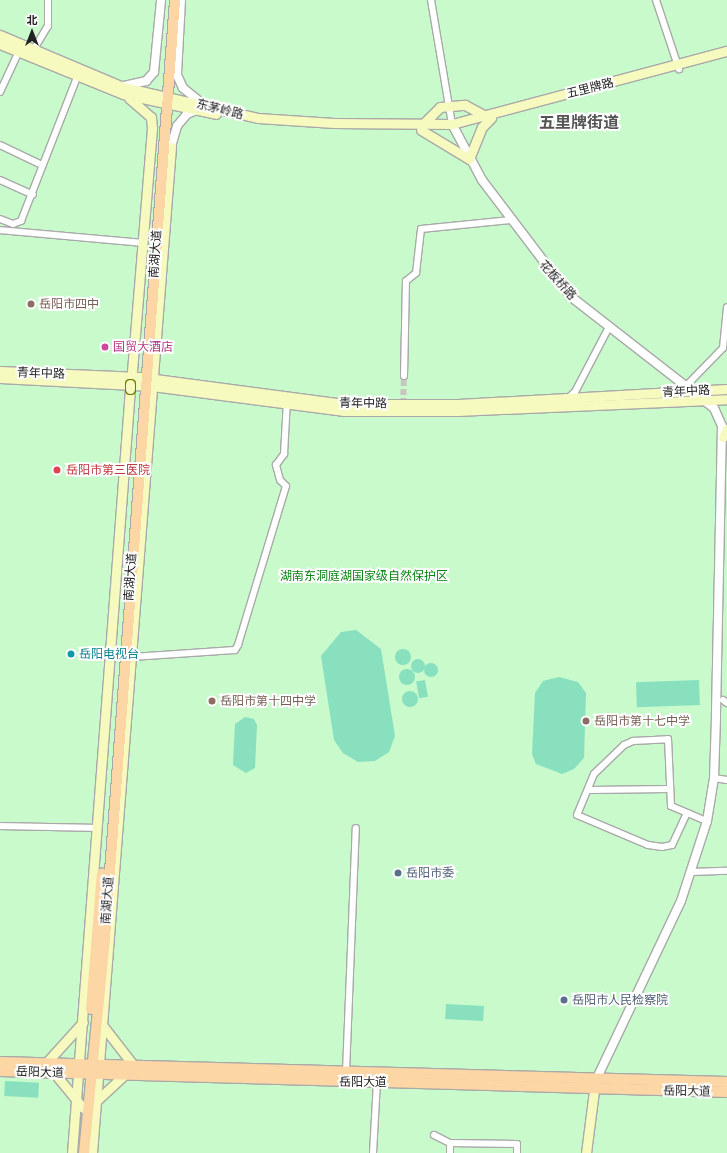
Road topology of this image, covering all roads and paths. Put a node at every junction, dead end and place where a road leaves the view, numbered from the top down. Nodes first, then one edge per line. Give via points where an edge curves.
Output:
1 (48, 0) edge
2 (160, 0) edge
3 (168, 0) edge
4 (175, 0) edge
5 (181, 0) edge
6 (431, 0) edge
7 (656, 0) edge
8 (0, 35) edge
9 (0, 44) edge
10 (34, 49) junction
11 (19, 51) junction
12 (727, 51) edge
13 (727, 56) edge
14 (678, 67) junction
15 (78, 75) junction
16 (1, 90) edge
17 (123, 90) junction
18 (164, 99) junction
19 (207, 106) junction
20 (450, 106) junction
21 (197, 110) junction
22 (487, 117) junction
23 (452, 126) junction
24 (421, 127) junction
25 (0, 145) edge
26 (171, 147) joint
27 (469, 159) junction
28 (42, 165) junction
29 (0, 180) edge
30 (33, 195) junction
31 (0, 219) edge
32 (511, 220) junction
33 (0, 230) edge
34 (143, 243) junction
35 (727, 307) edge
36 (608, 329) junction
37 (0, 371) edge
38 (404, 376) tunnel mouth
39 (0, 378) edge
40 (141, 382) junction
41 (689, 388) junction
42 (727, 389) edge
43 (567, 399) junction
44 (727, 399) edge
45 (287, 400) junction
46 (705, 400) junction
47 (725, 433) edge
48 (132, 657) junction
49 (714, 778) junction
50 (727, 780) edge
51 (668, 789) junction
52 (590, 790) junction
53 (686, 815) junction
54 (707, 821) junction
55 (0, 826) edge
56 (98, 828) junction
57 (356, 828) dead end
58 (727, 871) edge
59 (691, 872) junction
60 (94, 1015) junction
61 (83, 1023) junction
62 (104, 1028) junction
63 (0, 1062) edge
64 (46, 1063) junction
65 (134, 1066) junction
66 (89, 1069) junction
67 (0, 1071) edge
68 (346, 1072) junction
69 (54, 1073) junction
70 (125, 1076) junction
71 (377, 1082) junction
72 (727, 1082) edge
73 (596, 1086) junction
74 (727, 1092) edge
75 (96, 1101) junction
76 (82, 1106) junction
77 (434, 1135) dead end
78 (450, 1143) junction
79 (72, 1153) edge
80 (79, 1153) edge
81 (84, 1153) edge
82 (92, 1153) edge
83 (373, 1153) edge
84 (450, 1153) edge
85 (517, 1153) edge
86 (586, 1153) edge
87 (592, 1153) edge

1 - 10 street via 48,26
2 - 17 street via 154,72 146,81
3 - 18 main road, 南湖大道
4 - 18 main road, 南湖大道
5 - 19 street via 177,74 183,88
6 - 20 street
7 - 14 street
8 - 10 main road, 东茅岭路
9 - 11 main road, 东茅岭路
10 - 17 main road, 东茅岭路
11 - 15 main road, 东茅岭路
11 - 16 street
12 - 14 main road, 五里牌路
13 - 14 main road, 五里牌路
14 - 22 main road, 五里牌路
15 - 17 main road, 东茅岭路
15 - 28 street
17 - 18 main road, 东茅岭路
17 - 34 main road via 151,117
18 - 19 main road, 东茅岭路
18 - 21 main road, 东茅岭路
18 - 40 main road, 南湖大道
19 - 24 main road, 东茅岭路 via 284,121
20 - 22 main road via 465,105
20 - 23 street
20 - 24 main road via 440,107
21 - 24 main road, 东茅岭路 via 283,125
21 - 26 street via 187,114 177,126
22 - 23 main road, 五里牌路
22 - 27 main road
23 - 24 main road, 东茅岭路
23 - 27 street, 花板桥路
24 - 27 main road
25 - 28 street
26 - 40 main road
27 - 32 street, 花板桥路
28 - 30 street
29 - 30 street
30 - 31 street via 21,221 13,224
32 - 36 street, 花板桥路 via 570,296
32 - 38 street via 421,229 416,273 406,281
33 - 34 street
34 - 40 main road
35 - 41 street via 722,348
36 - 41 street, 花板桥路
36 - 43 street via 576,392
37 - 40 main road, 青年中路
39 - 40 main road, 青年中路
40 - 45 main road, 青年中路
40 - 48 main road
40 - 56 main road
40 - 60 main road, 南湖大道
41 - 42 main road, 青年中路
41 - 43 main road, 青年中路
41 - 46 street, 花板桥路
43 - 45 main road, 青年中路 via 344,404
44 - 46 main road, 青年中路
45 - 46 main road, 青年中路 via 344,411 457,411
45 - 48 street via 284,454 276,465 280,480 286,486 235,650
46 - 47 street, 花板桥路 via 714,408
47 - 49 street, 花板桥路
48 - 62 main road
49 - 50 street
49 - 54 street, 花板桥路
51 - 52 street
51 - 52 street via 668,739 650,739 624,746 594,774
51 - 53 street via 671,806
52 - 53 street via 577,815 648,845 672,845
53 - 54 street
54 - 59 street, 花板桥路
55 - 56 street
56 - 61 main road
57 - 68 street
58 - 59 street
59 - 73 street, 花板桥路 via 675,915
60 - 61 main road
60 - 62 main road
60 - 66 main road, 南湖大道
61 - 64 main road
61 - 66 main road
62 - 65 main road
62 - 66 main road
63 - 64 main road, 岳阳大道
64 - 66 main road, 岳阳大道
64 - 69 main road
65 - 66 main road, 岳阳大道
65 - 68 main road, 岳阳大道
65 - 70 main road
66 - 69 main road, 岳阳大道
66 - 70 main road, 岳阳大道
66 - 75 main road
66 - 76 main road, 南湖大道
67 - 69 main road, 岳阳大道
68 - 73 main road, 岳阳大道
69 - 76 main road
70 - 71 main road, 岳阳大道
70 - 75 main road
71 - 73 main road, 岳阳大道
71 - 83 street
72 - 73 main road, 岳阳大道
73 - 74 main road, 岳阳大道
73 - 86 main road
73 - 87 main road
75 - 76 main road
75 - 82 main road
76 - 79 main road
76 - 80 main road, 南湖大道
76 - 81 main road, 南湖大道
77 - 78 street
78 - 84 street
78 - 85 street via 517,1144

